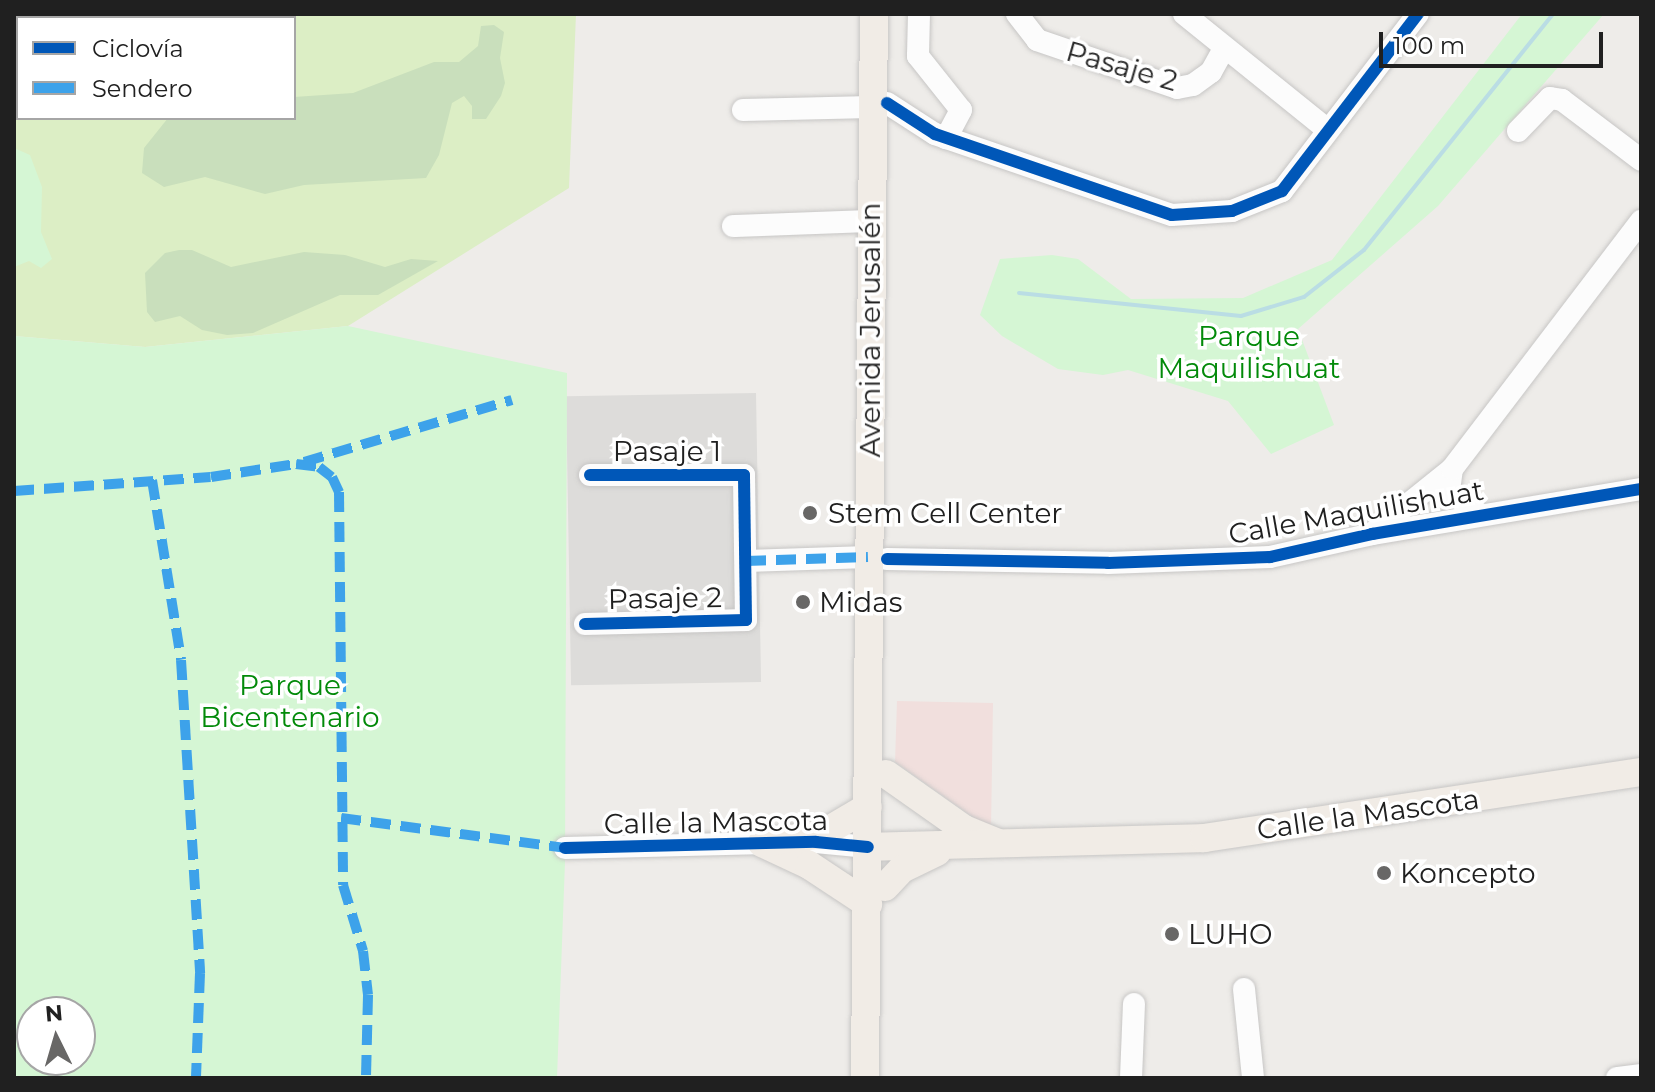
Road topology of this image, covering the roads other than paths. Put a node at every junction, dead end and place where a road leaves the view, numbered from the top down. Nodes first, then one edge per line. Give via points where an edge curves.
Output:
1 (874, 14) edge
2 (886, 14) edge
3 (919, 14) edge
4 (1017, 14) edge
5 (1184, 14) edge
6 (1418, 14) edge
7 (1224, 49) junction
8 (879, 105) junction
9 (743, 110) dead end
10 (1328, 130) junction
11 (1518, 131) dead end
12 (946, 138) junction
13 (1641, 160) edge
14 (871, 221) junction
15 (1641, 221) edge
16 (733, 226) dead end
17 (1452, 469) junction
18 (590, 475) dead end
19 (1641, 489) edge
20 (1479, 514) junction
21 (1372, 534) junction
22 (878, 558) junction
23 (746, 561) junction
24 (585, 624) dead end
25 (1641, 772) edge
26 (886, 774) junction
27 (868, 807) junction
28 (762, 843) junction
29 (1010, 847) junction
30 (565, 848) dead end
31 (876, 848) junction
32 (947, 848) junction
33 (876, 895) junction
34 (1244, 989) dead end
35 (1134, 1004) dead end
36 (1641, 1075) edge
37 (865, 1078) edge
38 (882, 1078) edge
39 (1131, 1078) edge
40 (1253, 1078) edge
41 (1617, 1078) edge

1 - 8 main road, Avenida Jerusalén
2 - 8 main road, Avenida Jerusalén
3 - 12 street via 918,56 961,110
4 - 7 street, Pasaje 2 via 1037,40 1177,88 1193,85 1211,72
5 - 7 street
6 - 10 street
7 - 10 street
8 - 9 street
8 - 12 street
8 - 14 main road, Avenida Jerusalén
8 - 22 main road, Avenida Jerusalén
10 - 12 street via 1282,191 1232,211 1199,215 1172,215
11 - 13 street via 1550,98 1562,100
14 - 16 street
14 - 22 main road, Avenida Jerusalén
15 - 17 street
17 - 20 street via 1449,491
17 - 21 street
18 - 23 street, Pasaje 1 via 744,475
19 - 20 street, Calle Maquilishuat
20 - 21 street, Calle Maquilishuat
21 - 22 street, Calle Maquilishuat via 1270,557 1184,562
22 - 23 street, Calle Maquilishuat
22 - 26 main road, Avenida Jerusalén
22 - 27 main road, Avenida Jerusalén
23 - 24 street, Pasaje 2 via 746,620
25 - 29 main road, Calle la Mascota via 1204,838
26 - 29 main road via 964,829
26 - 31 main road, Avenida Jerusalén
27 - 28 main road via 822,834
27 - 31 main road, Avenida Jerusalén
28 - 30 street, Calle la Mascota
28 - 31 street, Calle la Mascota
28 - 33 main road
29 - 32 main road, Calle la Mascota
31 - 32 main road, Calle la Mascota
31 - 33 main road, Avenida Jerusalén
32 - 33 main road via 913,862
33 - 37 main road, Avenida Jerusalén
33 - 38 main road, Avenida Jerusalén
34 - 40 street
35 - 39 street
36 - 41 street

